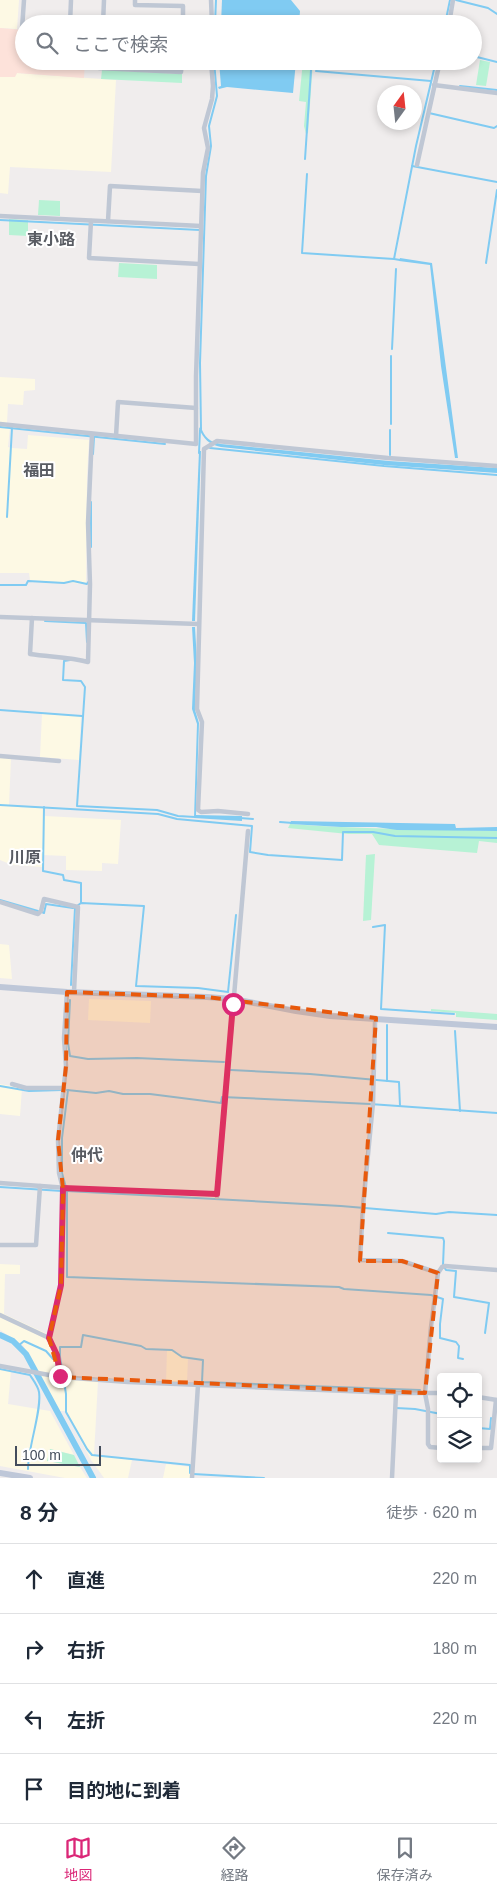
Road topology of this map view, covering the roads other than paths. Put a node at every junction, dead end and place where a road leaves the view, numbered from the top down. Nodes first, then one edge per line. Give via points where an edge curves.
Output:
1 (24, 0) edge
2 (71, 0) edge
3 (104, 0) edge
4 (135, 0) edge
5 (211, 0) edge
6 (453, 0) edge
7 (23, 15) edge
8 (70, 15) edge
9 (103, 15) edge
10 (182, 15) edge
11 (212, 15) edge
12 (450, 15) edge
13 (140, 70) edge
14 (181, 70) edge
15 (212, 70) edge
16 (438, 70) edge
17 (434, 85) junction
18 (497, 93) edge
19 (416, 165) dead end
20 (202, 191) junction
21 (0, 216) edge
22 (108, 221) junction
23 (90, 224) junction
24 (200, 229) junction
25 (199, 264) junction
26 (196, 408) junction
27 (0, 424) edge
28 (92, 436) junction
29 (116, 436) junction
30 (497, 466) edge
31 (0, 616) edge
32 (32, 620) junction
33 (88, 620) junction
34 (195, 624) junction
35 (0, 756) edge
36 (59, 761) dead end
37 (248, 814) dead end
38 (248, 831) dead end
39 (0, 902) edge
40 (0, 987) edge
41 (70, 992) junction
42 (233, 1000) junction
43 (376, 1018) junction
44 (497, 1027) edge
45 (12, 1084) dead end
46 (63, 1090) junction
47 (0, 1183) edge
48 (40, 1188) junction
49 (64, 1189) junction
50 (0, 1245) edge
51 (497, 1270) edge
52 (438, 1273) junction
53 (0, 1315) edge
54 (49, 1338) junction
55 (0, 1366) edge
56 (63, 1377) junction
57 (198, 1385) junction
58 (396, 1393) junction
59 (425, 1393) junction
60 (437, 1393) edge
61 (482, 1398) edge
62 (497, 1400) edge
63 (437, 1448) edge
64 (482, 1448) edge
65 (491, 1448) junction
66 (497, 1449) edge
67 (0, 1473) edge
68 (192, 1476) edge
69 (30, 1478) edge
70 (392, 1478) edge

1 - 7 street
2 - 8 street
3 - 9 street
4 - 10 street via 135,5 183,6
5 - 11 street
6 - 12 street
13 - 14 street
15 - 20 street via 212,99 204,128 208,148
16 - 17 street
17 - 18 street
17 - 19 street
20 - 22 street via 110,186
20 - 24 street
21 - 23 street
22 - 23 street
22 - 24 street
23 - 25 street via 89,258
24 - 25 street
25 - 26 street
26 - 29 street via 118,402
26 - 29 street via 196,444
27 - 28 street
28 - 29 street
28 - 33 street
30 - 34 street via 217,441 204,450
31 - 32 street
32 - 33 street
32 - 33 street via 30,654 88,662
33 - 34 street
34 - 37 street via 199,662 197,709 202,722 198,810
35 - 36 street
38 - 42 street
39 - 41 street via 40,912 44,900 76,906
40 - 41 street
41 - 42 street
41 - 46 street via 64,1038 66,1066
42 - 43 street via 296,1011
42 - 49 street via 217,1195
43 - 44 street
43 - 52 street via 360,1260 402,1261
45 - 46 street
46 - 49 street via 58,1140 59,1173
47 - 48 street
48 - 49 street
48 - 50 street via 36,1245
49 - 54 street via 61,1285
51 - 52 street via 444,1266
52 - 59 street
53 - 54 street
54 - 56 street
55 - 56 street
56 - 57 street
57 - 58 street
57 - 68 street
58 - 59 street
58 - 70 street
59 - 60 street
59 - 63 street via 428,1444
61 - 62 street
62 - 65 street
64 - 65 street
65 - 66 street
67 - 69 street

